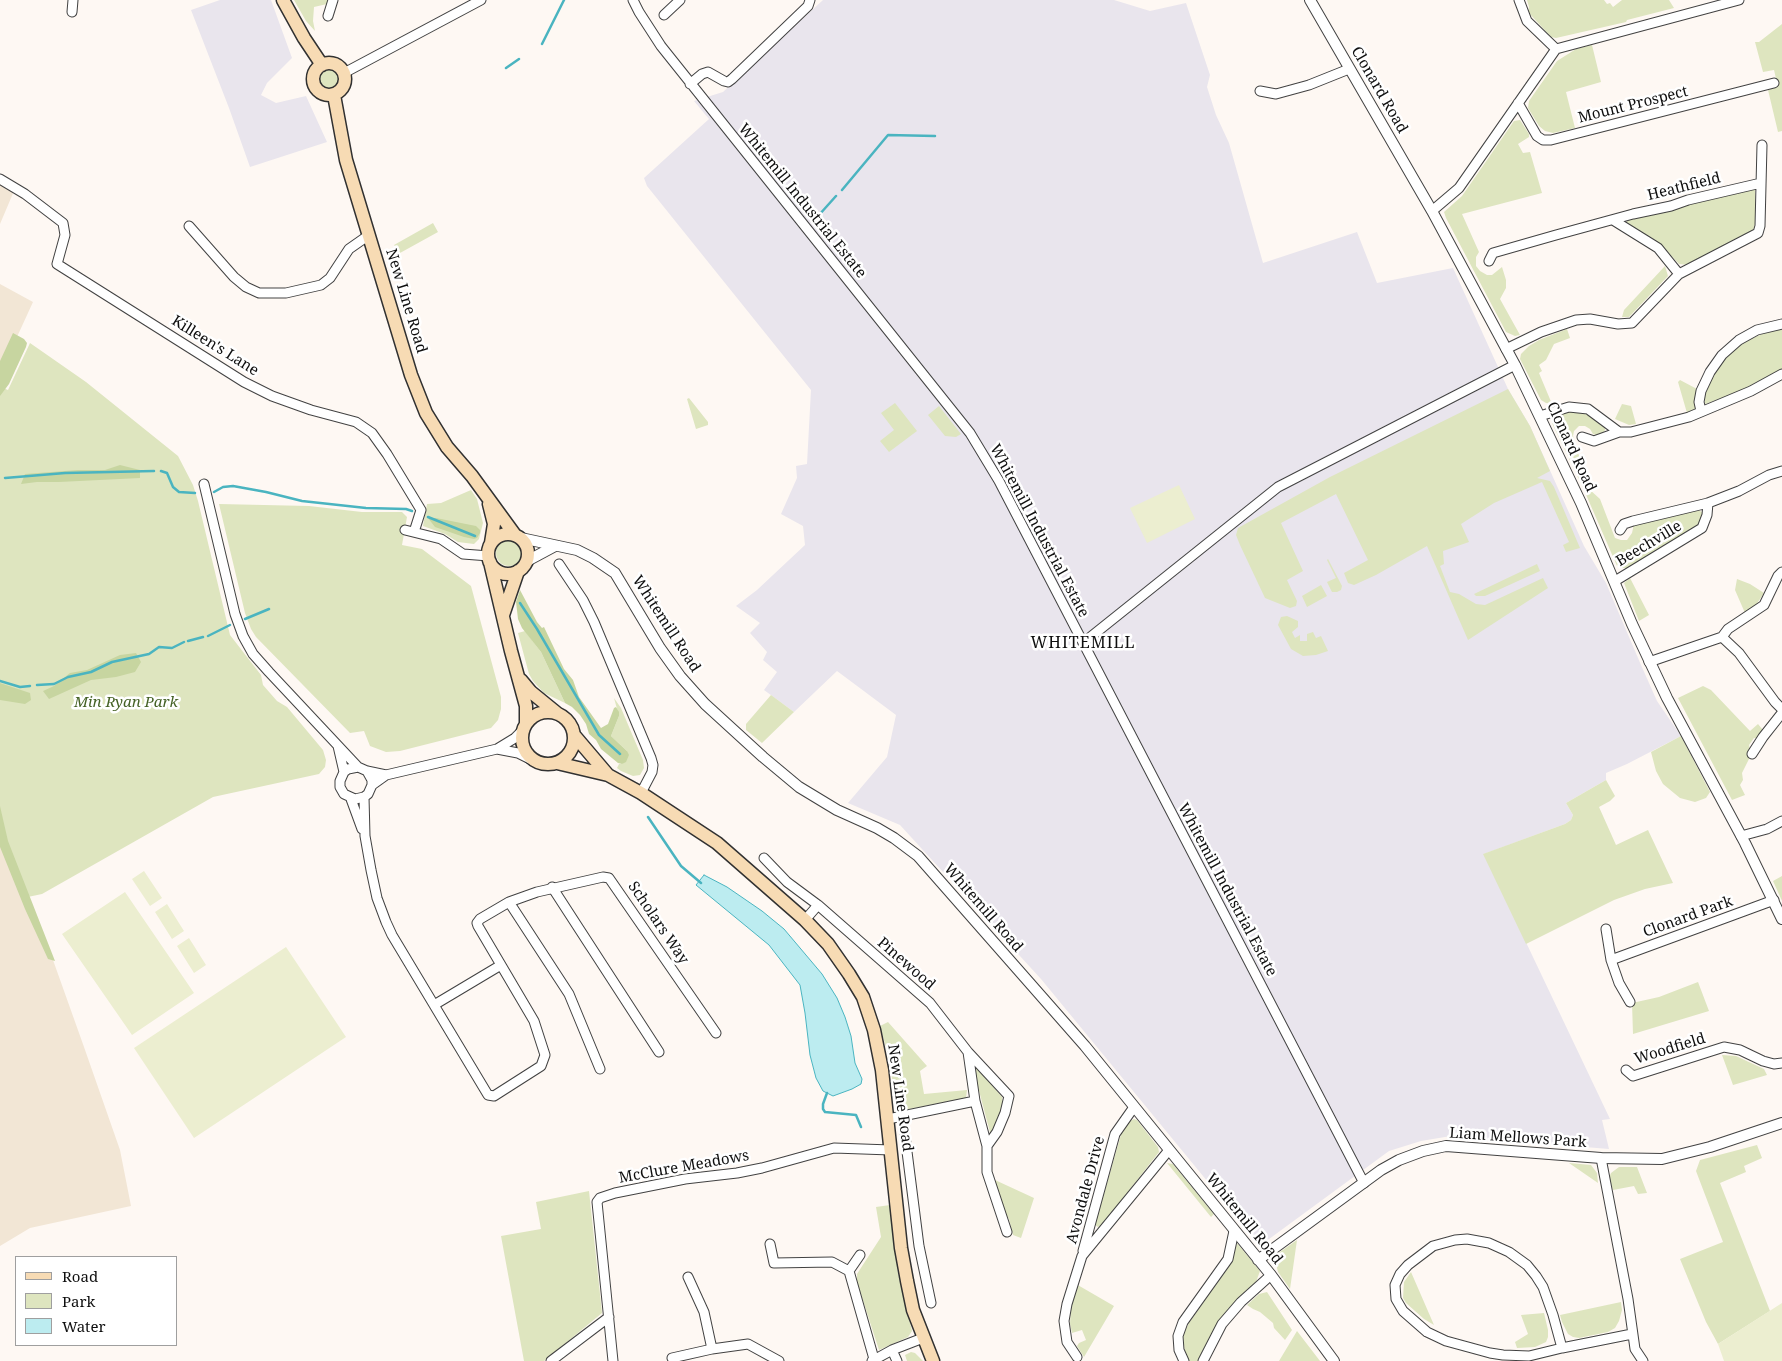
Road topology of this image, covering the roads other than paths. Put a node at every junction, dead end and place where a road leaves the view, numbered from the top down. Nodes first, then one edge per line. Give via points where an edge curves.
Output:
1 (73, 0) edge
2 (283, 0) edge
3 (333, 0) edge
4 (481, 0) edge
5 (633, 0) edge
6 (680, 0) edge
7 (810, 0) edge
8 (1310, 0) edge
9 (1519, 0) edge
10 (1739, 0) edge
11 (1711, 3) edge
12 (72, 12) dead end
13 (664, 14) dead end
14 (328, 16) dead end
15 (1556, 49) junction
16 (322, 65) junction
17 (1349, 69) junction
18 (344, 73) junction
19 (1774, 83) dead end
20 (690, 84) junction
21 (1260, 91) dead end
22 (334, 95) junction
23 (1518, 104) junction
24 (1762, 145) dead end
25 (0, 179) edge
26 (1761, 183) junction
27 (1432, 211) junction
28 (1613, 220) junction
29 (189, 226) dead end
30 (369, 235) junction
31 (1489, 260) dead end
32 (1679, 274) junction
33 (1782, 324) edge
34 (1506, 350) junction
35 (1515, 364) junction
36 (1782, 374) edge
37 (1701, 411) junction
38 (1540, 416) junction
39 (1619, 432) junction
40 (1582, 437) dead end
41 (1782, 471) edge
42 (204, 484) dead end
43 (488, 499) junction
44 (1708, 503) junction
45 (1620, 530) dead end
46 (518, 536) junction
47 (492, 543) junction
48 (555, 546) junction
49 (489, 559) junction
50 (559, 564) dead end
51 (522, 566) junction
52 (1782, 572) edge
53 (1615, 581) junction
54 (503, 614) junction
55 (1722, 637) junction
56 (1083, 643) junction
57 (1649, 662) junction
58 (520, 679) junction
59 (1782, 708) edge
60 (558, 714) junction
61 (1782, 714) edge
62 (525, 726) junction
63 (574, 735) junction
64 (338, 746) junction
65 (496, 749) junction
66 (1752, 754) dead end
67 (532, 760) junction
68 (557, 764) junction
69 (358, 767) junction
70 (367, 771) junction
71 (344, 772) junction
72 (386, 775) junction
73 (608, 775) junction
74 (372, 785) junction
75 (641, 792) junction
76 (364, 798) junction
77 (351, 799) junction
78 (1782, 821) edge
79 (365, 836) junction
80 (1741, 836) junction
81 (764, 858) dead end
82 (552, 887) junction
83 (1774, 900) junction
84 (509, 902) junction
85 (818, 905) junction
86 (1782, 919) edge
87 (806, 920) junction
88 (1606, 929) dead end
89 (1612, 960) junction
90 (501, 965) junction
91 (1630, 1002) dead end
92 (434, 1005) junction
93 (716, 1033) dead end
94 (659, 1052) dead end
95 (968, 1052) junction
96 (1782, 1063) edge
97 (600, 1069) dead end
98 (1626, 1070) dead end
99 (975, 1101) junction
100 (1134, 1107) junction
101 (888, 1119) junction
102 (1782, 1123) edge
103 (905, 1136) dead end
104 (987, 1146) junction
105 (891, 1150) junction
106 (1169, 1150) junction
107 (1601, 1158) junction
108 (1364, 1183) junction
109 (1234, 1231) junction
110 (1007, 1232) dead end
111 (770, 1244) dead end
112 (918, 1246) junction
113 (902, 1248) junction
114 (860, 1255) dead end
115 (1082, 1256) junction
116 (1258, 1260) junction
117 (849, 1271) junction
118 (1271, 1275) junction
119 (688, 1277) dead end
120 (931, 1303) dead end
121 (609, 1317) junction
122 (1632, 1334) junction
123 (924, 1338) junction
124 (712, 1348) junction
125 (1562, 1348) junction
126 (892, 1350) junction
127 (1077, 1357) dead end
128 (672, 1358) dead end
129 (1503, 1358) edge
130 (1529, 1358) edge
131 (873, 1360) edge
132 (551, 1361) edge
133 (614, 1361) edge
134 (779, 1361) edge
135 (897, 1361) edge
136 (933, 1361) edge
137 (1184, 1361) edge
138 (1203, 1361) edge
139 (1334, 1361) edge
140 (1643, 1361) edge

1 - 12 street
2 - 16 main road
3 - 14 street
4 - 18 street
5 - 20 street, Whitemill Industrial Estate via 661,46
6 - 13 street
7 - 20 street via 808,6 728,82 708,72
8 - 17 street, Clonard Road
9 - 15 street via 1527,21
10 - 11 street
11 - 15 street
15 - 23 street
16 - 18 main road via 332,64
16 - 22 main road via 315,72 314,84 319,92
17 - 21 street via 1276,94
17 - 27 street, Clonard Road
18 - 22 main road via 345,83
19 - 23 street, Mount Prospect via 1551,140 1537,136
20 - 56 street, Whitemill Industrial Estate via 970,433
22 - 30 main road, New Line Road via 346,160
23 - 27 street via 1459,188
24 - 26 street
25 - 49 street, Killeen's Lane via 63,222 66,234 57,264 244,382 311,410 356,422 372,433 420,510 410,531 441,539 463,554
26 - 28 street, Heathfield
26 - 32 street via 1758,233
27 - 34 street, Clonard Road
28 - 31 street, Heathfield via 1493,253
28 - 32 street via 1658,248
29 - 30 street via 234,277 259,293 286,293 321,285 330,278 349,249
30 - 43 main road, New Line Road via 411,375 426,413 447,447
32 - 34 street via 1632,323 1576,320 1541,332
33 - 37 street via 1757,330 1722,355 1701,391
34 - 35 street, Clonard Road
35 - 38 street, Clonard Road
35 - 56 street via 1278,487
36 - 37 street via 1751,391
37 - 39 street via 1661,425
38 - 39 street via 1569,406 1588,409
38 - 53 street, Clonard Road
39 - 40 street via 1594,441
41 - 44 street, Beechville
42 - 64 street via 243,636 253,654
43 - 46 main road, New Line Road
43 - 47 main road, New Line Road via 494,524
44 - 45 street, Beechville via 1633,521 1624,524
44 - 53 street, Beechville via 1702,528
46 - 47 main road via 502,535
46 - 48 street, Whitemill Road
46 - 51 main road via 528,549
47 - 49 main road
48 - 51 street
48 - 100 street, Whitemill Road via 578,550 615,573 680,676 705,704 763,757 799,787 837,810 877,828 918,856
49 - 51 main road via 500,572 506,573
49 - 54 main road
50 - 75 street via 594,622 651,758 652,772
51 - 54 main road
52 - 55 street via 1764,605 1728,629
53 - 57 street, Clonard Road
54 - 58 main road
55 - 57 street
55 - 59 street via 1739,653
56 - 108 street, Whitemill Industrial Estate
57 - 80 street, Clonard Road
58 - 60 main road
58 - 62 main road via 526,706
60 - 62 main road via 540,713
60 - 63 main road via 572,726
61 - 66 street
62 - 65 street via 515,738
62 - 67 main road via 522,746
63 - 68 main road via 571,752
63 - 73 main road, New Line Road
64 - 69 street
64 - 71 street
65 - 67 street via 518,753
65 - 72 street
67 - 68 main road via 540,764
68 - 73 main road, New Line Road
69 - 70 street
69 - 71 street
70 - 72 street
70 - 74 street
71 - 77 street via 340,787
72 - 74 street
73 - 75 main road, New Line Road
74 - 76 street
75 - 87 main road, New Line Road via 717,843
76 - 77 street
76 - 79 street
77 - 79 street
78 - 80 street
79 - 92 street, Scholars Way via 375,891 386,922
80 - 83 street, Clonard Road
81 - 85 street, Pinewood via 787,882
82 - 84 street, Scholars Way
82 - 93 street, Scholars Way via 609,878
82 - 94 street
83 - 86 street, Clonard Road
83 - 89 street, Clonard Park
84 - 90 street, Scholars Way via 477,923
84 - 97 street via 569,994
85 - 87 street
85 - 95 street, Pinewood via 930,1003
87 - 101 main road, New Line Road via 828,944 863,998 874,1030
88 - 89 street
89 - 91 street via 1618,983
90 - 92 street
90 - 92 street, Scholars Way via 531,1015 546,1055 541,1066 494,1096 488,1095
95 - 99 street, Pinewood
95 - 104 street, Pinewood via 1009,1096 997,1132
96 - 98 street, Woodfield via 1763,1061 1740,1050 1724,1047 1633,1076
99 - 101 street
99 - 104 street, Pinewood
100 - 106 street, Whitemill Road
100 - 115 street, Avondale Drive via 1115,1134
101 - 105 main road, New Line Road
102 - 107 street via 1662,1159
103 - 112 street
104 - 110 street, Pinewood via 987,1172
105 - 113 main road, New Line Road
105 - 121 street, McClure Meadows via 834,1148 762,1168 685,1179 600,1198 596,1202
106 - 109 street, Whitemill Road
106 - 115 street, Avondale Drive
107 - 108 street, Liam Mellows Park via 1446,1146 1399,1160
107 - 122 street, Liam Mellows Park
108 - 116 street, Liam Mellows Park
109 - 116 street, Whitemill Road
109 - 137 street via 1228,1258 1183,1322 1178,1336
111 - 117 street via 774,1263 832,1262
112 - 113 street
112 - 120 street
113 - 123 main road, New Line Road via 914,1310
114 - 117 street
115 - 127 street, Avondale Drive via 1064,1321 1067,1342
116 - 118 street, Whitemill Road
117 - 131 street
118 - 138 street via 1222,1324
118 - 139 street, Whitemill Road
119 - 124 street via 704,1312
121 - 132 street
121 - 133 street, McClure Meadows
122 - 125 street
122 - 140 street, Liam Mellows Park via 1635,1349
123 - 126 street
123 - 136 main road, New Line Road
124 - 128 street
124 - 134 street via 748,1344
125 - 129 street via 1543,1287 1527,1265 1509,1252 1489,1243 1455,1240 1433,1246 1408,1265 1395,1285 1396,1299 1403,1311 1427,1332 1446,1341
125 - 130 street
126 - 131 street
126 - 135 street
129 - 130 street

